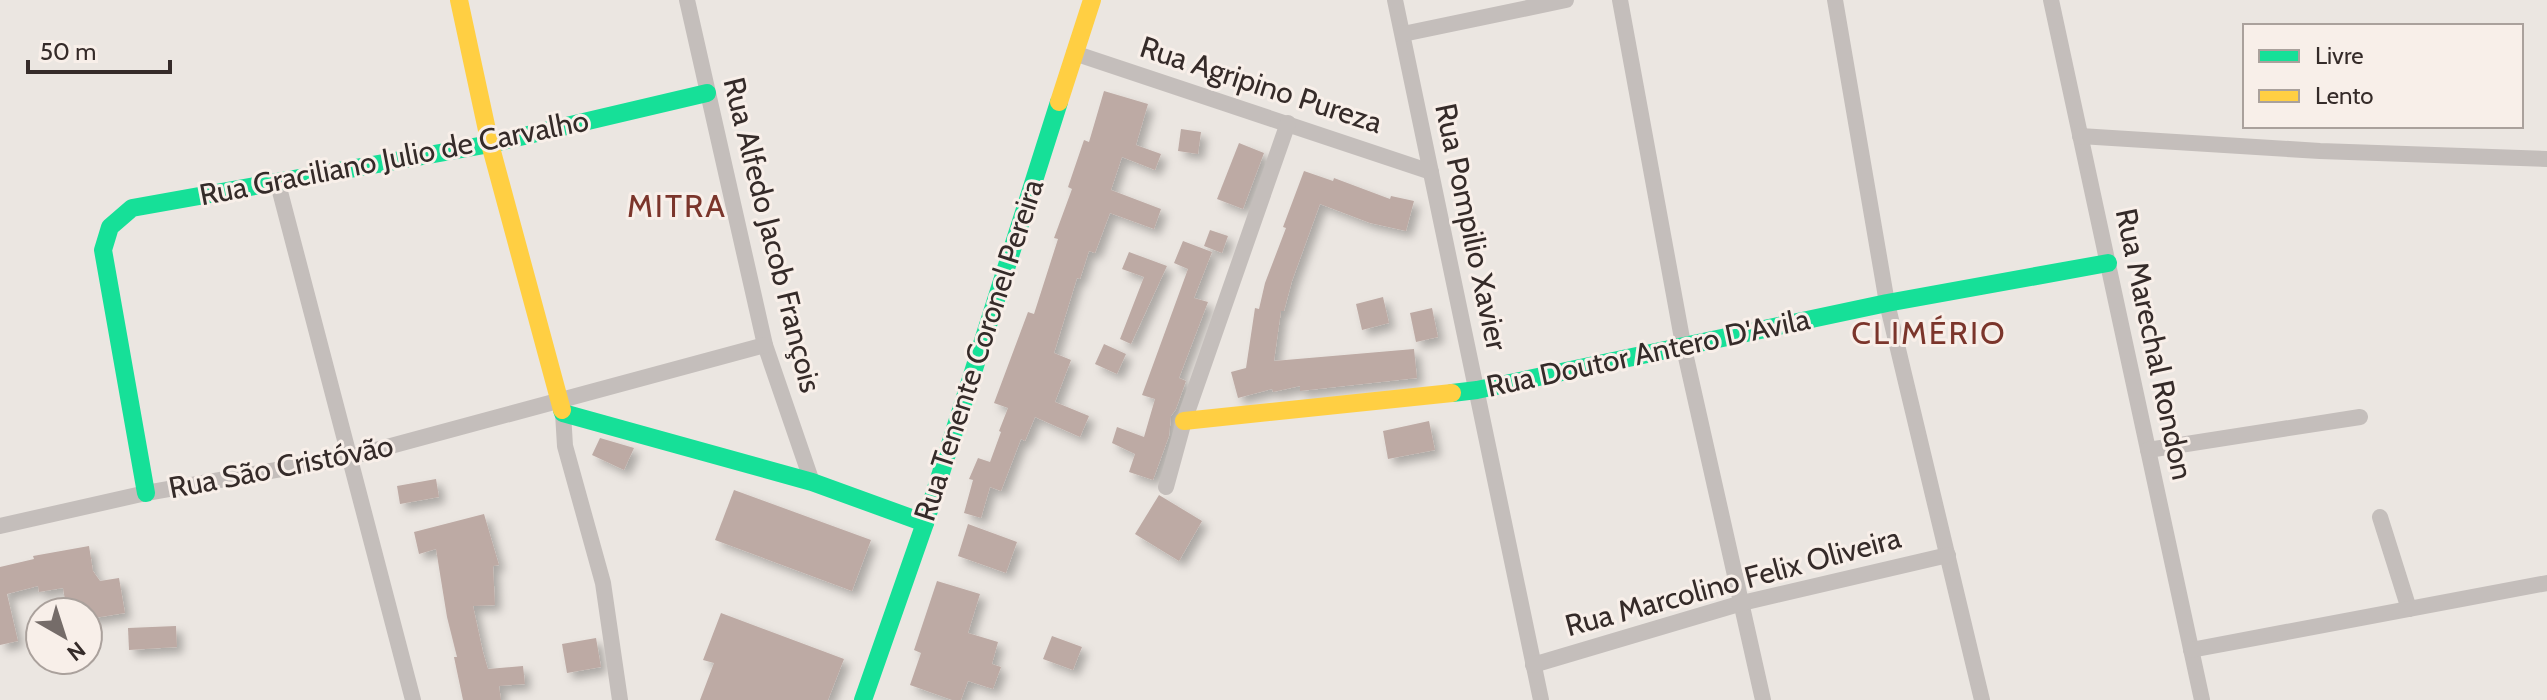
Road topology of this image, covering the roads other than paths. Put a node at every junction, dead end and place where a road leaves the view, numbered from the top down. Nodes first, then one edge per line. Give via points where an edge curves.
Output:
1 (459, 0) edge
2 (687, 0) edge
3 (1092, 0) edge
4 (1395, 0) edge
5 (1566, 0) edge
6 (1620, 0) edge
7 (1835, 0) edge
8 (2051, 0) edge
9 (1403, 34) junction
10 (1074, 53) junction
11 (707, 93) junction
12 (1288, 123) junction
13 (2080, 136) junction
14 (490, 144) junction
15 (2547, 159) edge
16 (1431, 172) junction
17 (278, 184) junction
18 (2108, 263) junction
19 (1887, 303) junction
20 (1683, 344) junction
21 (765, 345) junction
22 (1477, 390) junction
23 (562, 408) junction
24 (2360, 417) dead end
25 (1184, 421) junction
26 (2148, 450) junction
27 (350, 457) junction
28 (812, 482) junction
29 (1166, 487) dead end
30 (146, 493) junction
31 (2380, 517) dead end
32 (925, 523) junction
33 (0, 526) edge
34 (1948, 555) junction
35 (2547, 583) edge
36 (1742, 603) junction
37 (2409, 609) junction
38 (2191, 650) junction
39 (1533, 665) junction
40 (413, 700) edge
41 (620, 700) edge
42 (863, 700) edge
43 (1541, 700) edge
44 (1763, 700) edge
45 (1982, 700) edge
46 (2202, 700) edge

1 - 14 street
2 - 11 street, Rua Alfedo Jacob François
3 - 10 street, Rua Tenente Coronel Pereira
4 - 9 street, Rua Pompilio Xavier
5 - 9 street
6 - 20 street
7 - 19 street
8 - 13 street, Rua Marechal Rondon
9 - 16 street, Rua Pompilio Xavier
10 - 12 street, Rua Agripino Pureza
10 - 32 street, Rua Tenente Coronel Pereira
11 - 14 street, Rua Graciliano Julio de Carvalho
11 - 21 street, Rua Alfedo Jacob François
12 - 16 street, Rua Agripino Pureza
12 - 25 street
13 - 15 street
13 - 18 street, Rua Marechal Rondon
14 - 17 street, Rua Graciliano Julio de Carvalho
14 - 23 street
16 - 22 street, Rua Pompilio Xavier
17 - 27 street
17 - 30 street, Rua Graciliano Julio de Carvalho via 132,208 110,227 103,250
18 - 19 street, Rua Doutor Antero D'Avila
18 - 26 street, Rua Marechal Rondon
19 - 20 street, Rua Doutor Antero D'Avila
19 - 34 street
20 - 22 street, Rua Doutor Antero D'Avila
20 - 36 street
21 - 23 street, Rua São Cristóvão
21 - 28 street, Rua Alfedo Jacob François
22 - 25 street, Rua Doutor Antero D'Avila
22 - 39 street, Rua Pompilio Xavier
23 - 27 street, Rua São Cristóvão
23 - 28 street
23 - 41 street via 565,446 603,583
24 - 26 street
25 - 29 street
26 - 38 street, Rua Marechal Rondon
27 - 30 street, Rua São Cristóvão
27 - 40 street
28 - 32 street
30 - 33 street, Rua São Cristóvão
31 - 37 street
32 - 42 street, Rua Tenente Coronel Pereira
34 - 36 street, Rua Marcolino Felix Oliveira
34 - 45 street
35 - 37 street
36 - 39 street, Rua Marcolino Felix Oliveira
36 - 44 street
37 - 38 street
38 - 46 street, Rua Marechal Rondon
39 - 43 street, Rua Pompilio Xavier

